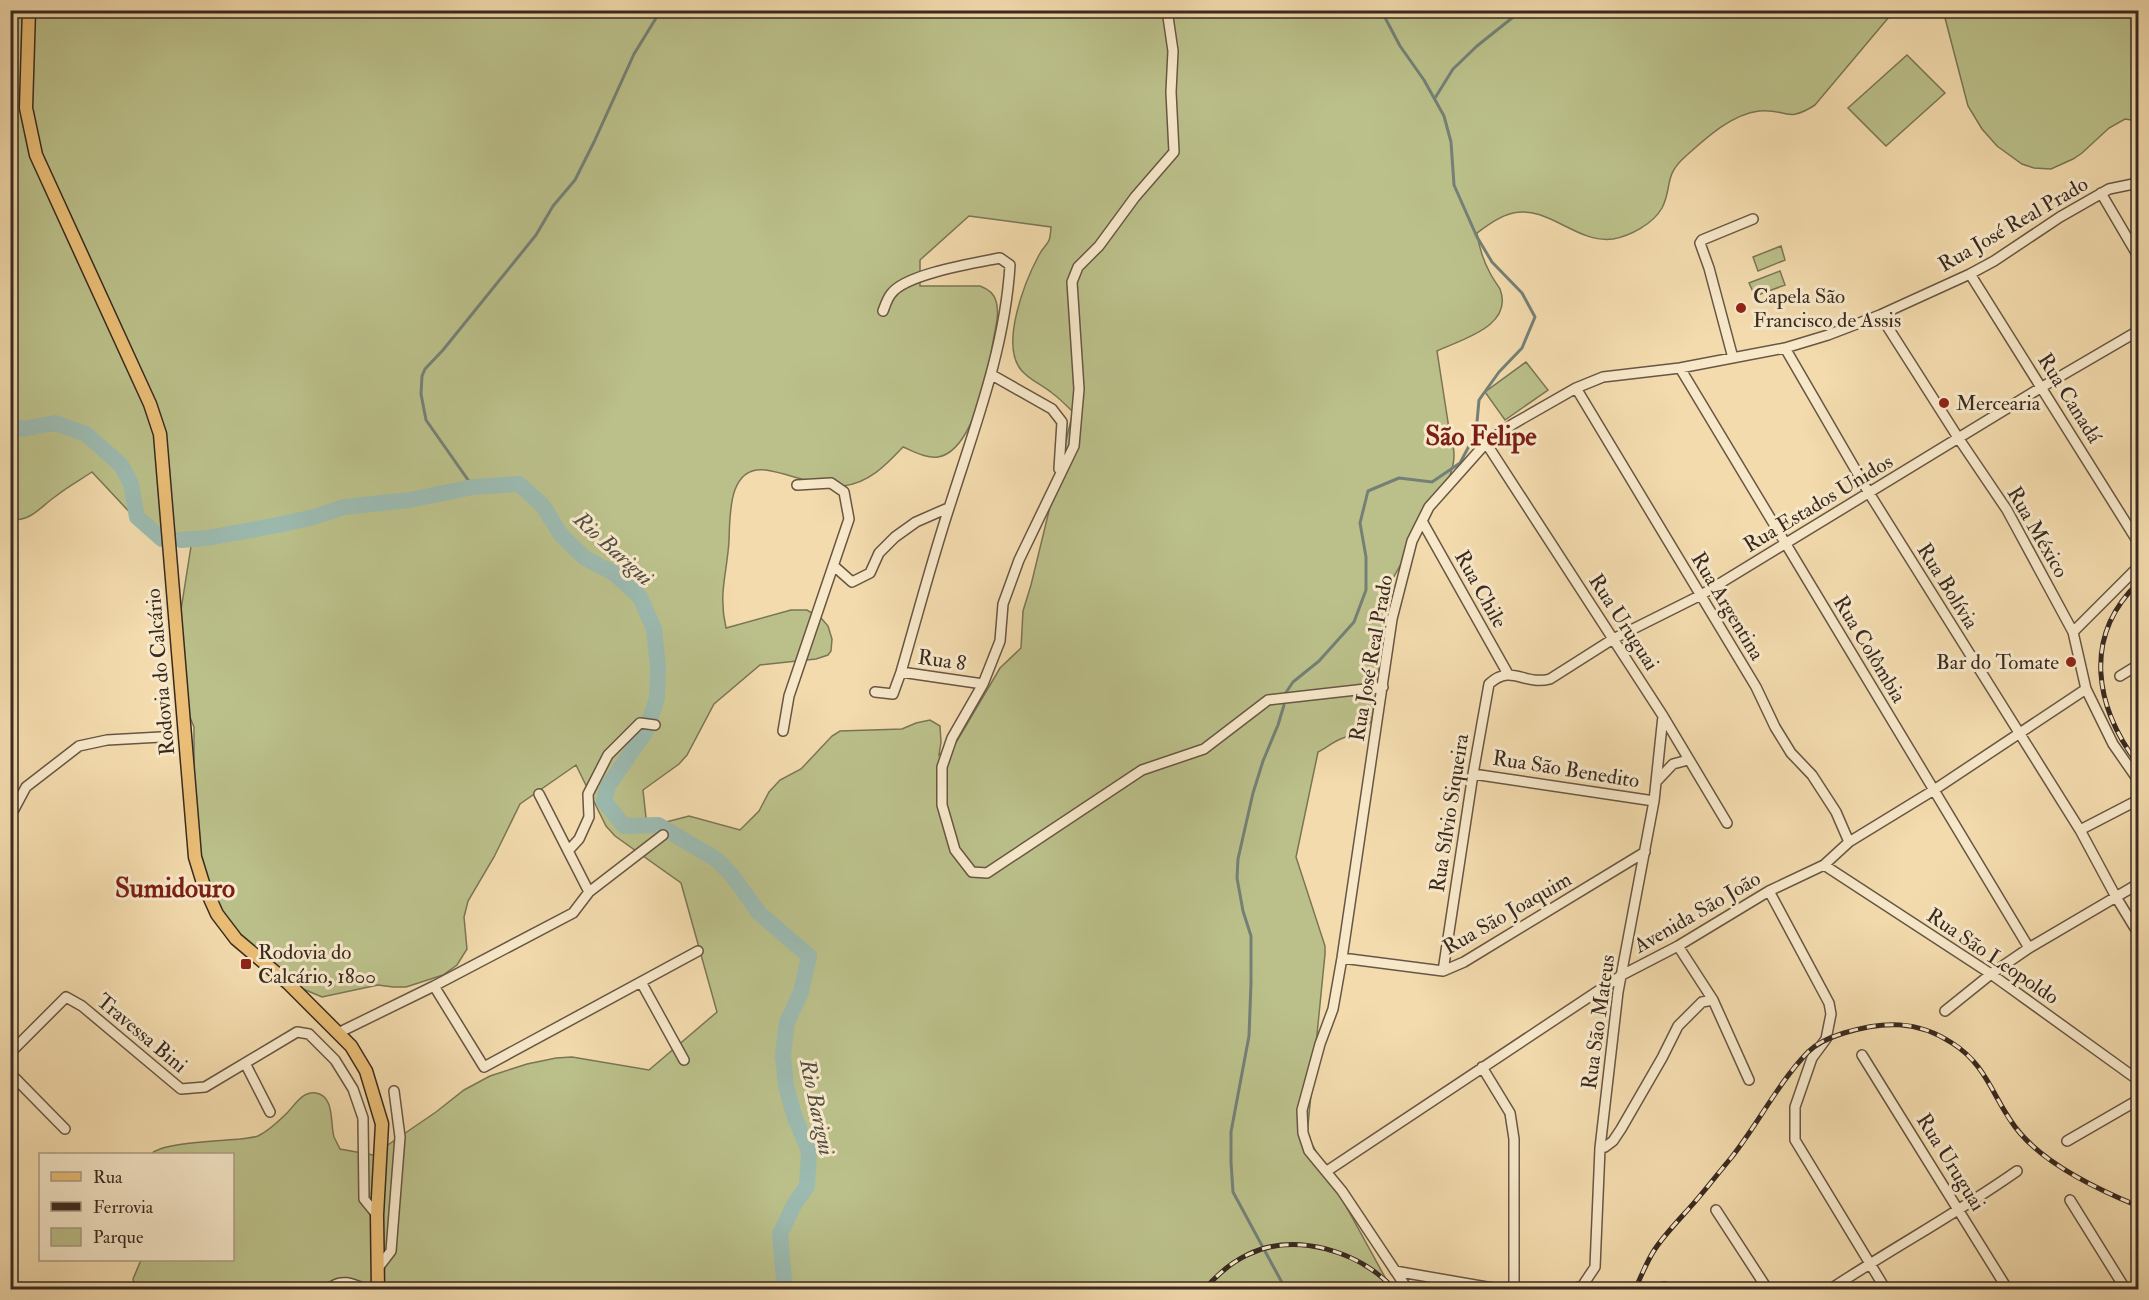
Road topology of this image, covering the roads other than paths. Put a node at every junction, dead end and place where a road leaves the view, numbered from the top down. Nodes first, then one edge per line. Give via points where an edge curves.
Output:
1 (29, 10) edge
2 (1167, 10) edge
3 (2139, 183) edge
4 (2101, 193) junction
5 (1753, 219) dead end
6 (2139, 256) edge
7 (1970, 273) junction
8 (883, 311) dead end
9 (1880, 315) junction
10 (2139, 331) edge
11 (1785, 348) junction
12 (1733, 358) junction
13 (1680, 368) junction
14 (992, 375) junction
15 (2042, 387) junction
16 (1576, 388) junction
17 (1959, 439) junction
18 (1486, 443) junction
19 (1058, 478) junction
20 (797, 485) dead end
21 (1869, 493) junction
22 (948, 508) junction
23 (1422, 520) junction
24 (2139, 542) edge
25 (1786, 543) junction
26 (834, 566) junction
27 (2139, 567) edge
28 (1701, 595) junction
29 (2073, 632) junction
30 (1613, 639) junction
31 (2139, 665) edge
32 (901, 672) junction
33 (1508, 674) junction
34 (2120, 676) dead end
35 (983, 684) junction
36 (1383, 687) junction
37 (2086, 689) junction
38 (875, 692) dead end
39 (1663, 716) junction
40 (655, 725) dead end
41 (783, 731) dead end
42 (2020, 734) junction
43 (161, 737) dead end
44 (1688, 760) junction
45 (1473, 774) junction
46 (2139, 780) edge
47 (1656, 782) junction
48 (1934, 790) junction
49 (539, 794) dead end
50 (2139, 800) edge
51 (1654, 801) junction
52 (10, 817) edge
53 (1727, 824) dead end
54 (2080, 830) junction
55 (663, 836) dead end
56 (1849, 842) junction
57 (568, 851) junction
58 (1645, 852) junction
59 (1824, 865) junction
60 (2139, 884) edge
61 (1768, 891) junction
62 (589, 892) junction
63 (2116, 897) junction
64 (2139, 933) edge
65 (1678, 946) junction
66 (2029, 948) junction
67 (698, 951) dead end
68 (1342, 958) junction
69 (1443, 971) junction
70 (1991, 974) junction
71 (1622, 975) junction
72 (641, 982) junction
73 (435, 987) junction
74 (1713, 1000) junction
75 (1945, 1011) dead end
76 (338, 1033) junction
77 (10, 1053) edge
78 (1862, 1055) dead end
79 (684, 1060) dead end
80 (245, 1063) junction
81 (1482, 1067) junction
82 (10, 1073) edge
83 (1749, 1080) dead end
84 (2139, 1080) edge
85 (394, 1092) dead end
86 (2139, 1100) edge
87 (270, 1112) dead end
88 (65, 1129) dead end
89 (2067, 1141) dead end
90 (1600, 1148) junction
91 (1327, 1171) junction
92 (2017, 1171) dead end
93 (2070, 1200) dead end
94 (1716, 1210) dead end
95 (1960, 1210) junction
96 (377, 1215) junction
97 (1869, 1263) junction
98 (378, 1268) junction
99 (1395, 1271) junction
100 (328, 1290) edge
101 (367, 1290) edge
102 (378, 1290) edge
103 (1408, 1290) edge
104 (1504, 1290) edge
105 (1514, 1290) edge
106 (1572, 1290) edge
107 (1767, 1290) edge
108 (1829, 1290) edge
109 (1886, 1290) edge
110 (2008, 1290) edge
111 (2126, 1290) edge

1 - 76 main road, Rodovia do Calcário via 26,108 36,155 150,404 160,434 195,857 218,914 236,939
2 - 19 street via 1173,51 1174,152 1078,267 1072,282 1079,389 1074,446
3 - 4 street, Rua José Real Prado
4 - 6 street
4 - 7 street, Rua José Real Prado
5 - 12 street via 1700,243
7 - 9 street, Rua José Real Prado
7 - 15 street, Rua Canadá
8 - 14 street via 891,293 907,283 942,269 1000,258 1010,265 1008,299
9 - 11 street, Rua José Real Prado
9 - 17 street, Rua México
10 - 15 street, Rua Estados Unidos
11 - 12 street, Rua José Real Prado
11 - 21 street, Rua Bolívia
12 - 13 street, Rua José Real Prado
13 - 16 street, Rua José Real Prado via 1603,377
13 - 25 street, Rua Colômbia
14 - 19 street via 1052,409 1062,422
14 - 22 street
15 - 17 street, Rua Estados Unidos
15 - 24 street, Rua Canadá
16 - 18 street, Rua José Real Prado
16 - 28 street, Rua Argentina
17 - 21 street, Rua Estados Unidos
17 - 29 street, Rua México via 2007,510
18 - 23 street, Rua José Real Prado
18 - 30 street, Rua Uruguai
19 - 35 street via 1015,571 1003,604 1000,641
20 - 26 street via 831,483 844,492 849,519
21 - 25 street, Rua Estados Unidos
21 - 42 street, Rua Bolívia
22 - 26 street via 916,522 895,537 879,553 870,573 852,582
22 - 32 street
23 - 33 street, Rua Chile
23 - 36 street, Rua José Real Prado via 1412,541 1392,619
25 - 28 street, Rua Estados Unidos
25 - 48 street, Rua Colômbia
26 - 41 street via 789,696
27 - 29 street
28 - 30 street, Rua Estados Unidos
28 - 56 street, Rua Argentina via 1775,727 1830,803
29 - 37 street, Rua México
30 - 33 street, Rua Estados Unidos via 1550,679 1539,682
30 - 39 street, Rua Uruguai
31 - 34 street
32 - 35 street, Rua 8
32 - 38 street, Rua 8 via 893,694
33 - 45 street, Rua Sílvio Siqueira via 1499,675 1489,684
35 - 36 street via 952,738 942,767 942,806 955,850 972,872 987,873 1142,770 1204,749 1268,700
36 - 68 street, Rua José Real Prado
37 - 42 street, Avenida São João
37 - 46 street, Rua México via 2113,744
39 - 44 street, Rua Uruguai
39 - 47 street, Rua São Mateus
40 - 57 street via 640,723 608,755 588,794 589,817 579,839
42 - 48 street, Avenida São João
42 - 54 street, Rua Bolívia
43 - 52 street via 80,746 26,787
44 - 47 street via 1673,764
44 - 53 street, Rua Uruguai
45 - 51 street, Rua São Benedito
45 - 69 street, Rua Sílvio Siqueira
47 - 51 street, Rua São Mateus
48 - 56 street, Avenida São João
48 - 66 street, Rua Colômbia
49 - 57 street
50 - 54 street
51 - 58 street, Rua São Mateus
54 - 63 street, Rua Bolívia
55 - 62 street
56 - 59 street, Avenida São João
57 - 62 street
58 - 69 street, Rua São Joaquim
58 - 71 street, Rua São Mateus
59 - 61 street, Avenida São João
59 - 70 street, Rua São Leopoldo
60 - 63 street
61 - 65 street, Avenida São João
61 - 97 street via 1829,1003 1831,1014 1826,1039 1805,1073 1795,1107 1795,1140
62 - 73 street via 573,913
63 - 64 street, Rua Bolívia
63 - 66 street
65 - 71 street, Avenida São João
65 - 74 street
66 - 70 street
67 - 72 street
68 - 69 street, Rua São Joaquim
68 - 91 street, Rua José Real Prado via 1333,1009 1302,1110 1309,1151
70 - 75 street
70 - 84 street, Rua São Leopoldo
71 - 81 street, Avenida São João
71 - 90 street, Rua São Mateus
72 - 73 street via 484,1067
72 - 79 street
73 - 76 street
74 - 83 street
74 - 90 street via 1702,1002 1678,1026 1621,1129 1613,1141
76 - 96 main road, Rodovia do Calcário via 366,1071 382,1124
77 - 80 street, Travessa Bini via 66,997 181,1089 205,1087
78 - 95 street, Rua Uruguai
80 - 87 street
80 - 96 street, Travessa Bini via 297,1032 309,1034 335,1060 363,1118 364,1198
81 - 91 street, Avenida São João
81 - 105 street via 1510,1113 1515,1139
82 - 88 street
85 - 98 street via 400,1137 391,1251
86 - 89 street
90 - 106 street, Rua São Mateus via 1595,1267 1583,1285
91 - 99 street, Rua José Real Prado
92 - 95 street
93 - 111 street
94 - 107 street
95 - 97 street
95 - 110 street, Rua Uruguai
96 - 98 main road, Rodovia do Calcário
97 - 108 street
97 - 109 street
98 - 102 main road, Rodovia do Calcário
99 - 103 street, Rua José Real Prado
99 - 104 street
100 - 101 street via 347,1282

